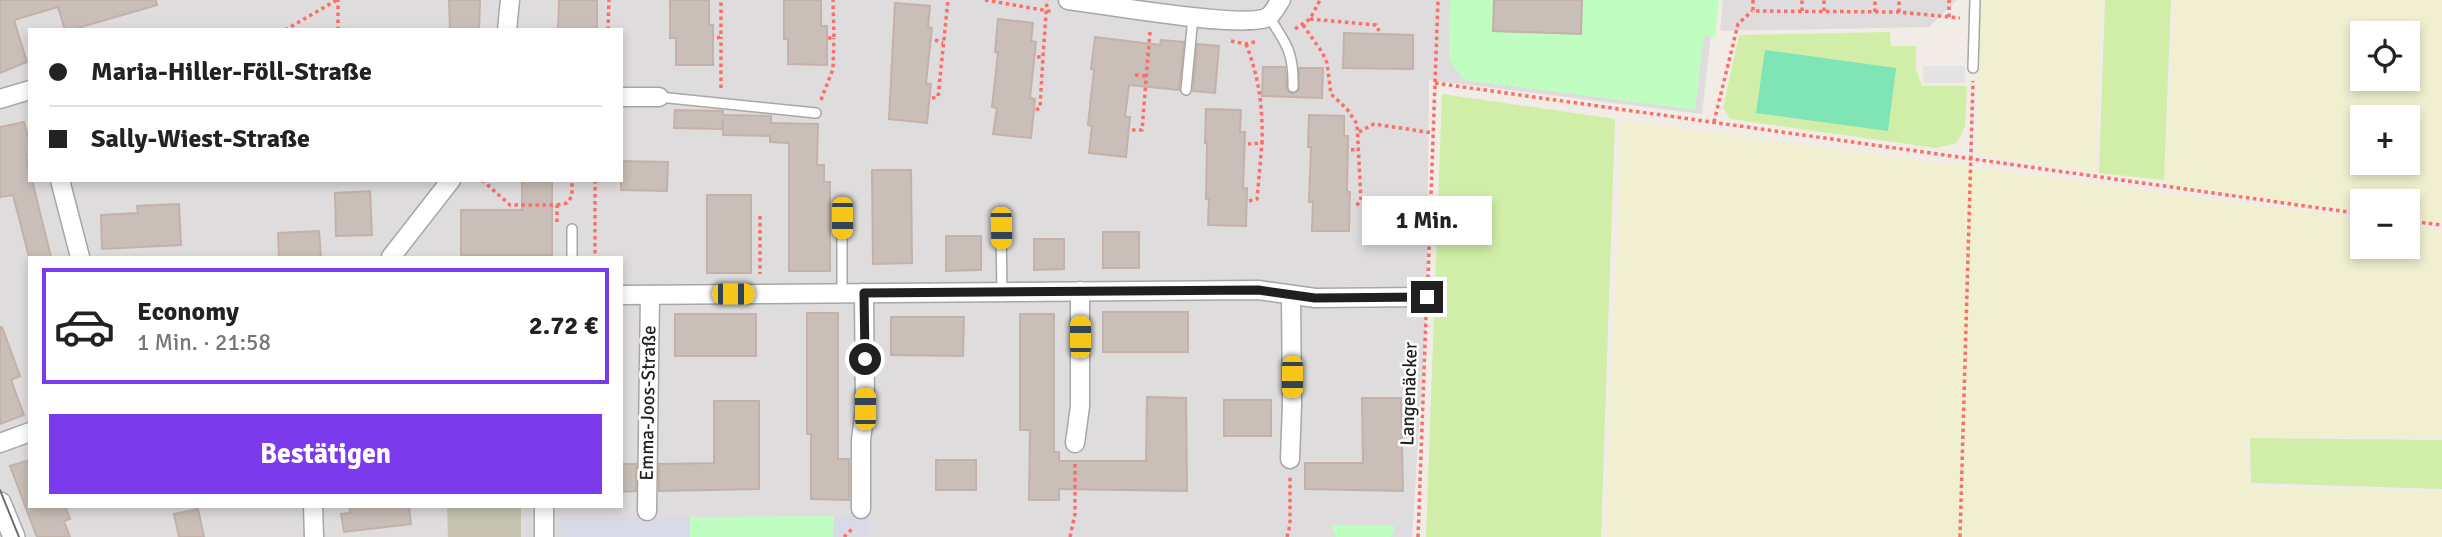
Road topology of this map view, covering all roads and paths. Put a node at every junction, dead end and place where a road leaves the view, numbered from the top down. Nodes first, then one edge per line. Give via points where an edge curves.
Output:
1 (338, 0) edge
2 (510, 0) edge
3 (609, 0) edge
4 (720, 0) edge
5 (833, 0) edge
6 (948, 0) edge
7 (1047, 0) edge
8 (1068, 0) edge
9 (1281, 0) edge
10 (1320, 0) edge
11 (1438, 0) edge
12 (1753, 0) edge
13 (1802, 0) edge
14 (1824, 0) edge
15 (1875, 0) edge
16 (1899, 0) edge
17 (1949, 0) edge
18 (1975, 0) edge
19 (1753, 10) junction
20 (1153, 11) junction
21 (1802, 11) junction
22 (1824, 11) junction
23 (1875, 12) junction
24 (1899, 12) junction
25 (1193, 17) junction
26 (1269, 17) junction
27 (1949, 17) junction
28 (1975, 18) junction
29 (1310, 19) junction
30 (289, 28) edge
31 (338, 28) edge
32 (506, 28) edge
33 (608, 28) edge
34 (1380, 31) dead end
35 (828, 38) dead end
36 (834, 38) junction
37 (935, 40) dead end
38 (943, 43) junction
39 (1246, 44) dead end
40 (1037, 57) dead end
41 (1043, 57) junction
42 (1973, 68) joint
43 (1135, 75) dead end
44 (1146, 76) junction
45 (1435, 83) junction
46 (1293, 87) dead end
47 (1186, 90) dead end
48 (28, 91) edge
49 (623, 97) edge
50 (659, 97) joint
51 (932, 98) dead end
52 (0, 99) edge
53 (721, 102) junction
54 (1036, 110) dead end
55 (816, 113) joint
56 (1714, 122) junction
57 (1132, 130) dead end
58 (1359, 132) junction
59 (1433, 134) junction
60 (1262, 143) junction
61 (1248, 144) dead end
62 (1359, 149) junction
63 (1351, 150) dead end
64 (1970, 159) junction
65 (61, 182) edge
66 (449, 182) edge
67 (484, 182) edge
68 (572, 182) edge
69 (595, 182) edge
70 (1249, 201) dead end
71 (557, 205) junction
72 (1353, 205) dead end
73 (2350, 212) edge
74 (760, 216) dead end
75 (842, 218) dead end
76 (2420, 222) edge
77 (2442, 225) edge
78 (1001, 228) dead end
79 (572, 229) dead end
80 (557, 231) dead end
81 (80, 256) edge
82 (392, 256) edge
83 (572, 256) edge
84 (595, 256) edge
85 (1080, 291) junction
86 (1002, 292) junction
87 (760, 293) junction
88 (842, 293) junction
89 (864, 293) junction
90 (623, 295) edge
91 (650, 295) junction
92 (1291, 295) junction
93 (1427, 297) junction
94 (28, 433) edge
95 (0, 443) edge
96 (1075, 443) joint
97 (1290, 459) joint
98 (0, 503) edge
99 (313, 508) edge
100 (544, 508) edge
101 (861, 509) dead end
102 (647, 511) dead end
103 (14, 537) edge
104 (314, 537) edge
105 (544, 537) edge
106 (1070, 537) edge
107 (1287, 537) edge
108 (1418, 537) edge
109 (1960, 537) edge

1 - 30 path
1 - 31 path
2 - 32 street
3 - 33 path
4 - 53 path
5 - 36 path
6 - 38 path
7 - 41 path
8 - 20 street
9 - 26 street
10 - 29 path
11 - 45 path, Langenäcker
12 - 19 path
13 - 21 path
14 - 22 path
15 - 23 path
16 - 24 path
17 - 27 path
18 - 28 lane
19 - 21 path
19 - 56 path via 1738,24
20 - 25 street
20 - 44 path
21 - 22 path
22 - 23 path
23 - 24 path
24 - 27 path
25 - 26 street via 1254,22
25 - 47 lane
26 - 46 lane via 1294,62
27 - 28 path
28 - 42 lane
29 - 34 path via 1376,25
29 - 58 path via 1303,24 1322,52 1331,94 1347,109
35 - 36 path
36 - 55 path via 833,69
37 - 38 path
38 - 51 path via 938,97
39 - 60 path via 1262,100
40 - 41 path
41 - 54 path via 1040,108
42 - 64 path
43 - 44 path
44 - 57 path via 1142,130
45 - 56 path
45 - 59 path, Langenäcker
48 - 52 street
49 - 50 street
50 - 53 lane
53 - 55 lane
56 - 64 path
58 - 59 path via 1374,124
58 - 62 path
59 - 93 path, Langenäcker
60 - 61 path
60 - 70 path via 1257,198
62 - 63 path
62 - 72 path via 1361,200
64 - 73 path
64 - 109 path
65 - 81 street
66 - 82 street
67 - 71 path via 510,205
68 - 71 path via 572,196
69 - 84 path
71 - 80 path
74 - 87 path
75 - 88 lane
76 - 77 path
78 - 86 lane
79 - 83 lane
85 - 86 street
85 - 92 street via 1258,290
85 - 96 street via 1080,406
86 - 89 street
87 - 88 street
87 - 91 street
88 - 89 street
89 - 101 street
90 - 91 street
91 - 102 street, Emma-Joos-Straße
92 - 93 street
92 - 97 street
93 - 108 path, Langenäcker
94 - 95 street
96 - 106 path via 1075,514
97 - 107 path
98 - 103 street
99 - 104 street
100 - 105 street

